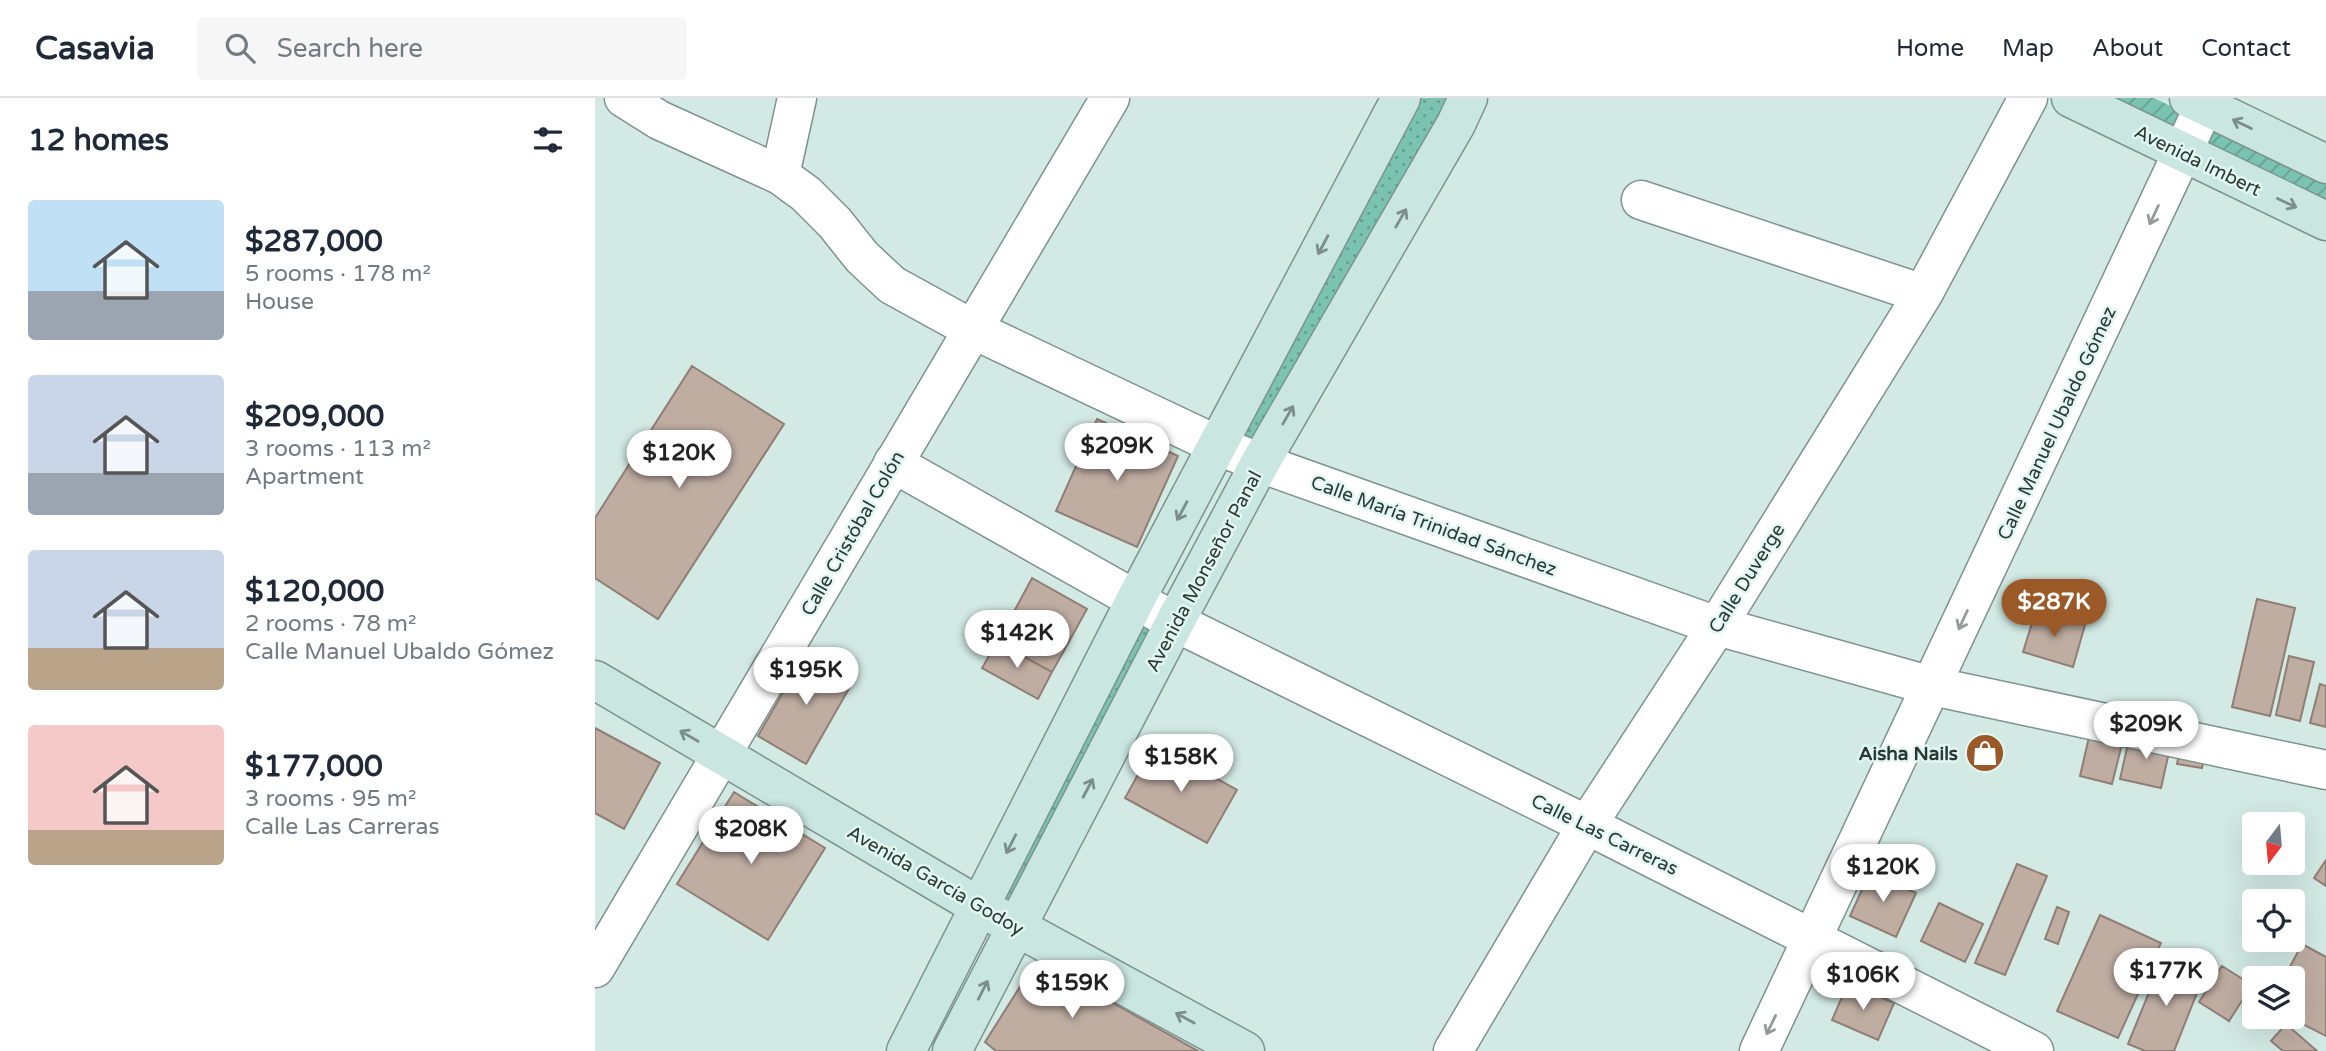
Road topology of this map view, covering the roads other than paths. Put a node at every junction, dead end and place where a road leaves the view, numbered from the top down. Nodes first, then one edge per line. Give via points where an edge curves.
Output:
1 (624, 98) edge
2 (797, 98) edge
3 (1110, 98) edge
4 (1401, 98) edge
5 (1468, 98) edge
6 (2028, 98) edge
7 (2071, 98) edge
8 (2201, 101) edge
9 (2183, 153) junction
10 (2326, 164) edge
11 (780, 175) junction
12 (1641, 200) dead end
13 (2326, 221) edge
14 (1923, 294) junction
15 (972, 329) junction
16 (1217, 445) junction
17 (893, 463) junction
18 (1260, 463) junction
19 (1136, 599) junction
20 (1175, 622) junction
21 (1717, 626) junction
22 (595, 680) edge
23 (1932, 686) junction
24 (722, 755) junction
25 (2326, 770) edge
26 (1587, 825) junction
27 (980, 906) junction
28 (1016, 926) junction
29 (1814, 939) junction
30 (595, 968) edge
31 (906, 1051) edge
32 (952, 1051) edge
33 (1245, 1051) edge
34 (1453, 1051) edge
35 (1759, 1051) edge
36 (2034, 1051) edge

1 - 11 street, Calle María Trinidad Sánchez via 659,120
2 - 11 street
3 - 15 street, Calle Cristóbal Colón
4 -> 16 main road
18 -> 5 main road, Avenida Monseñor Panal
6 - 14 street, Calle Duverge
7 - 9 main road, Avenida Imbert
8 - 9 street, Calle Manuel Ubaldo Gómez
10 -> 8 main road
9 -> 13 main road, Avenida Imbert
9 -> 23 street, Calle Manuel Ubaldo Gómez
11 - 15 street, Calle María Trinidad Sánchez via 806,194 892,285
12 - 14 street
14 - 21 street, Calle Duverge
15 - 16 street, Calle María Trinidad Sánchez
15 - 17 street, Calle Cristóbal Colón
16 - 18 street, Calle María Trinidad Sánchez
16 -> 19 main road
17 - 19 street, Calle Las Carreras
17 - 24 street, Calle Cristóbal Colón
18 - 20 main road, Avenida Monseñor Panal
18 - 21 street, Calle María Trinidad Sánchez
19 - 20 street, Calle Las Carreras
19 -> 27 main road
20 - 26 street, Calle Las Carreras
28 -> 20 main road, Avenida Monseñor Panal
21 - 23 street, Calle María Trinidad Sánchez
21 - 26 street, Calle Duverge
24 -> 22 main road, Avenida García Godoy
23 - 25 street, Calle María Trinidad Sánchez
23 - 29 street, Calle Manuel Ubaldo Gómez
24 - 27 main road, Avenida García Godoy
24 - 30 street, Calle Cristóbal Colón
26 - 29 street, Calle Las Carreras
26 - 34 street, Calle Duverge
27 - 28 main road, Avenida García Godoy
27 - 31 main road
32 -> 28 main road, Avenida Monseñor Panal
33 -> 28 main road, Avenida García Godoy
29 -> 35 street, Calle Manuel Ubaldo Gómez
29 - 36 street, Calle Las Carreras

